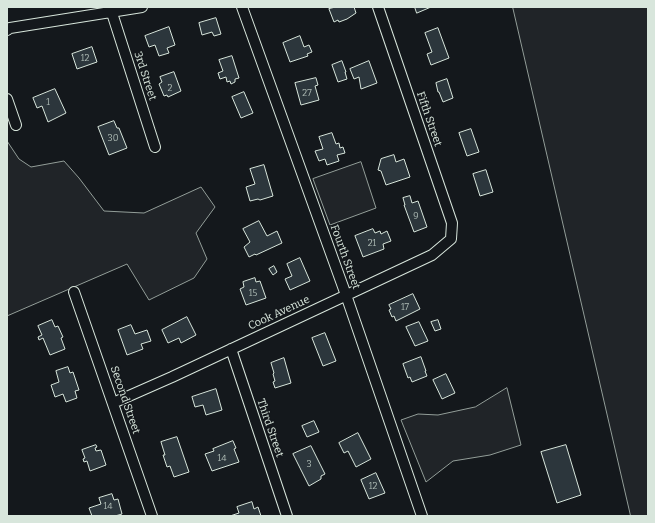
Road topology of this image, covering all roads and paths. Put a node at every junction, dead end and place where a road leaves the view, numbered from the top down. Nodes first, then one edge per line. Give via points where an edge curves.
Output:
1 (142, 7) edge
2 (242, 7) edge
3 (378, 7) edge
4 (112, 13) junction
5 (8, 29) edge
6 (7, 99) edge
7 (16, 125) dead end
8 (155, 147) dead end
9 (451, 239) joint
10 (74, 292) dead end
11 (346, 295) junction
12 (231, 349) junction
13 (113, 403) junction
14 (152, 516) edge
15 (288, 516) edge
16 (422, 516) edge

1 - 4 street
2 - 11 street, Fourth Street
3 - 9 street, Fifth Street via 452,223
4 - 5 street
4 - 8 street, 3rd Street
6 - 7 street
9 - 11 street, Cook Avenue via 432,255
10 - 13 street, Second Street
11 - 12 street, Cook Avenue
11 - 16 street, Fourth Street
12 - 13 street, Cook Avenue
12 - 15 street, Third Street
13 - 14 street, Second Street

